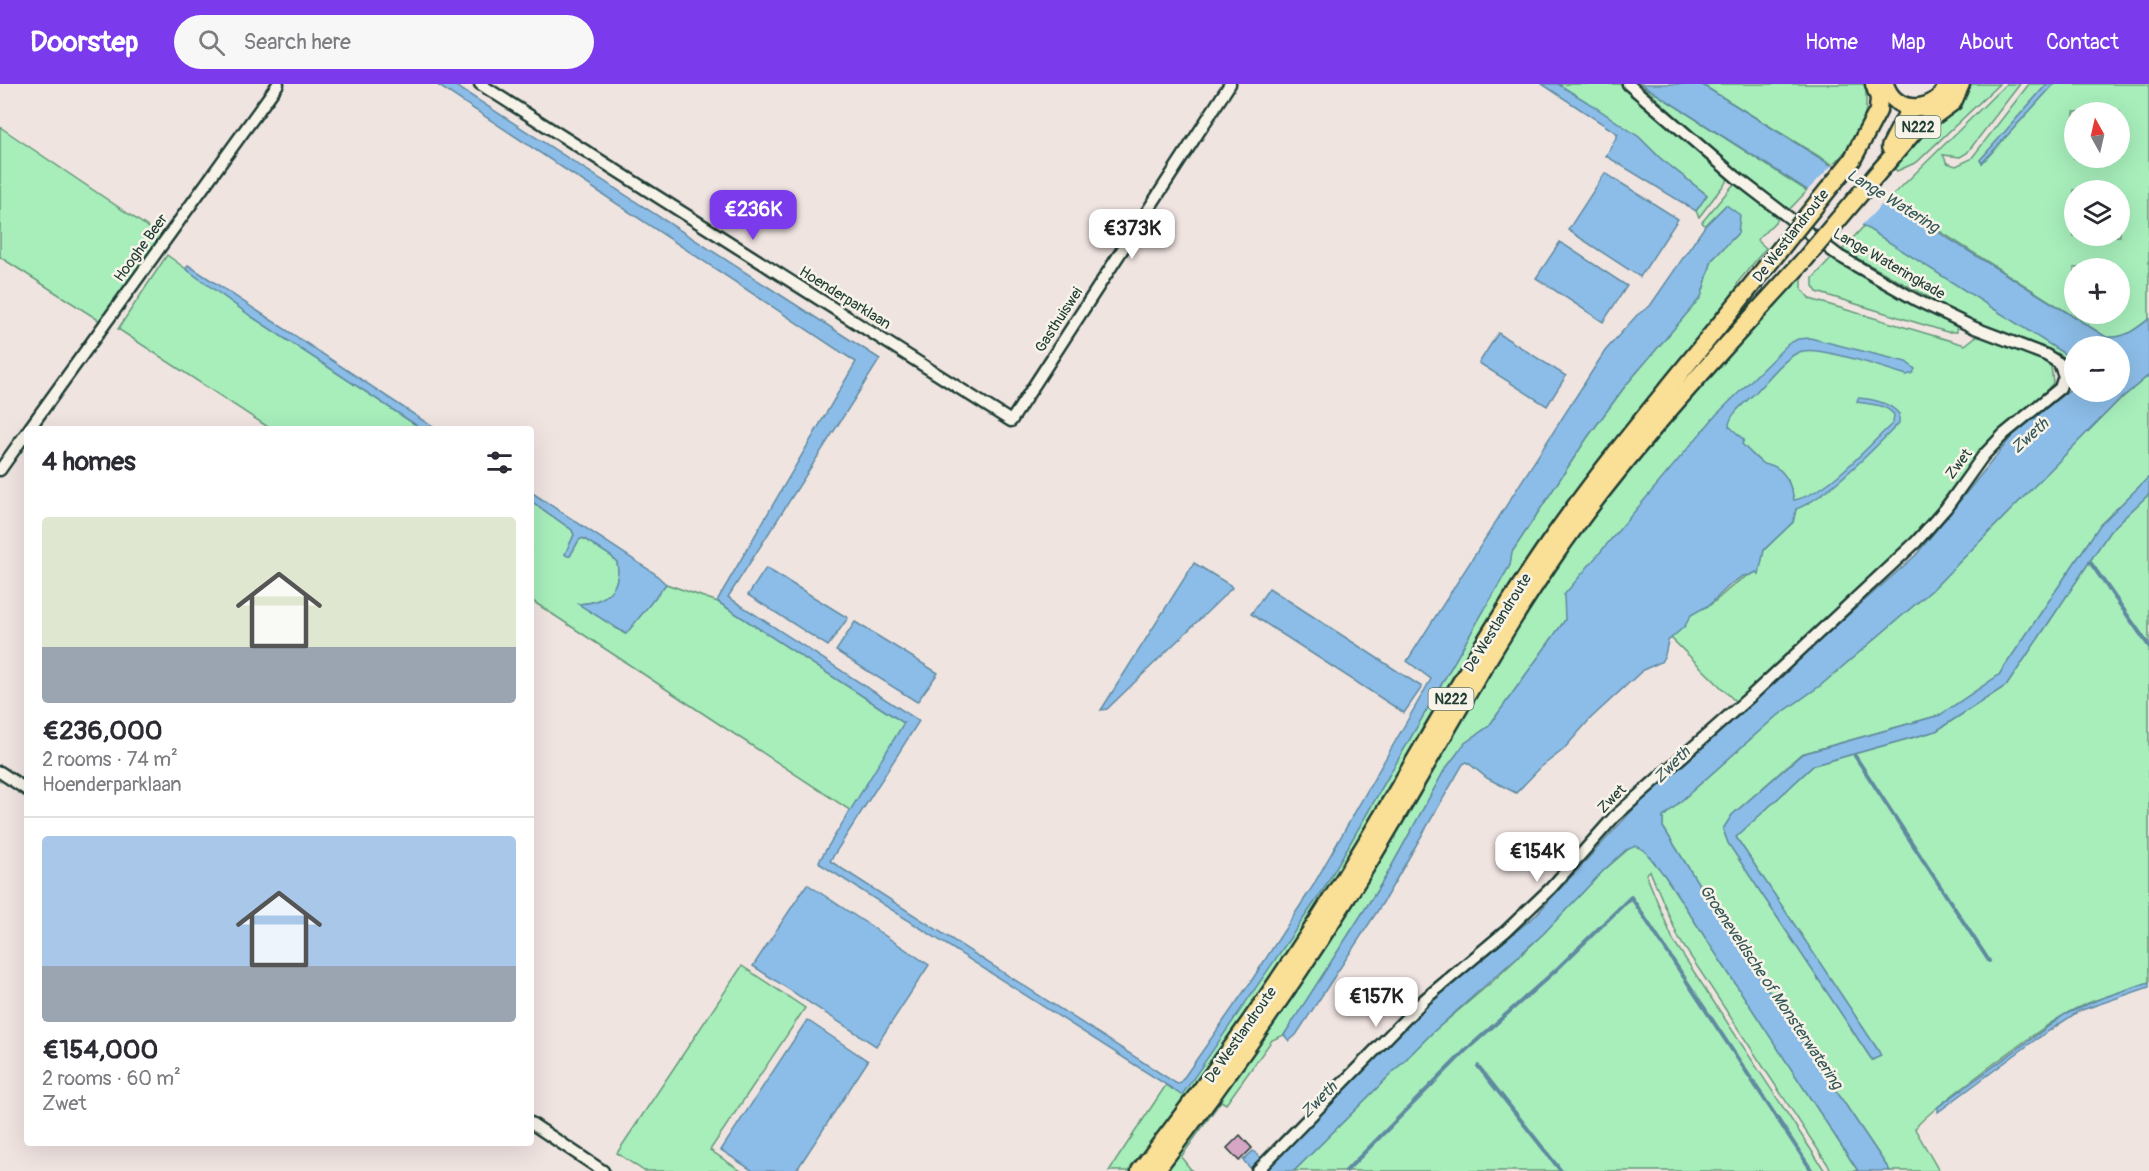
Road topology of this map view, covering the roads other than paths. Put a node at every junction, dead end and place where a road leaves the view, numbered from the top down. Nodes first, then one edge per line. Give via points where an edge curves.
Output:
1 (278, 84) edge
2 (480, 84) edge
3 (1230, 84) edge
4 (1628, 84) edge
5 (1948, 84) edge
6 (1961, 84) edge
7 (1882, 91) edge
8 (1913, 108) junction
9 (1876, 175) junction
10 (2064, 376) joint
11 (1011, 421) joint
12 (32, 426) edge
13 (24, 437) edge
14 (0, 470) edge
15 (0, 772) edge
16 (24, 787) edge
17 (534, 1125) edge
18 (603, 1171) edge
19 (1140, 1171) edge
20 (1155, 1171) edge
21 (1257, 1171) edge

1 - 12 street, Hooghe Beer
2 - 11 street, Hoenderparklaan
3 - 11 street, Gasthuiswei
4 - 10 street, Lange Wateringkade via 1736,177 1839,256 1974,328 2046,355 2059,363
5 - 8 main road, N222 via 1934,103
6 - 9 main road, De Westlandroute / N222 via 1953,102 1916,129
7 - 8 main road, N222
7 - 19 main road, De Westlandroute / N222, bridge via 1876,118 1852,160 1610,461 1544,551 1272,992
8 - 9 main road, De Westlandroute / N222
9 - 20 main road, De Westlandroute / N222, bridge via 1670,407 1576,525 1497,644 1315,948
10 - 21 street, Zwet via 2060,388 1983,456 1916,542 1614,817 1551,888 1425,999
13 - 14 street, Hooghe Beer
15 - 16 street
17 - 18 street

